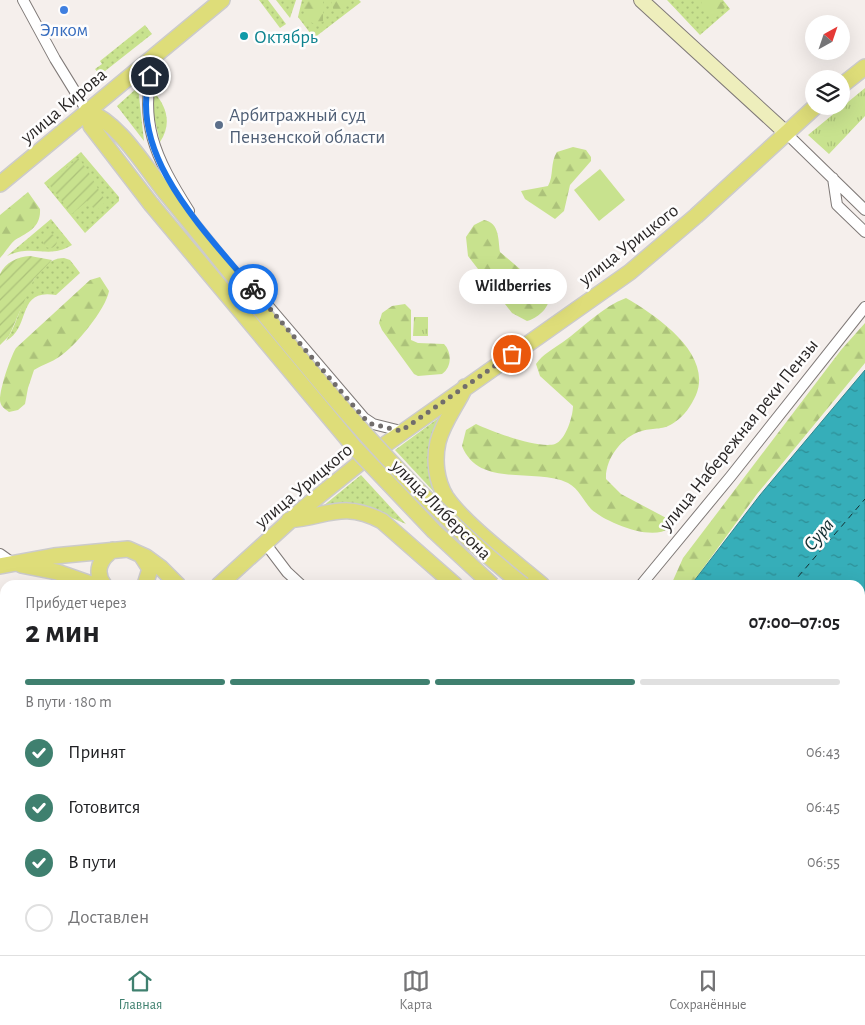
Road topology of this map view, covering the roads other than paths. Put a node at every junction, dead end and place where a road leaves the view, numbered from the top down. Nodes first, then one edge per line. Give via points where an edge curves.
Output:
1 (23, 0) edge
2 (222, 0) edge
3 (641, 0) edge
4 (156, 53) junction
5 (865, 68) edge
6 (850, 79) edge
7 (87, 111) junction
8 (806, 115) edge
9 (786, 133) junction
10 (833, 178) junction
11 (0, 184) edge
12 (865, 210) edge
13 (865, 232) edge
14 (865, 307) edge
15 (465, 387) junction
16 (401, 431) junction
17 (366, 458) junction
18 (289, 520) junction
19 (265, 543) junction
20 (113, 550) junction
21 (0, 554) edge
22 (140, 554) junction
23 (7, 565) edge
24 (80, 580) edge
25 (102, 580) edge
26 (147, 580) edge
27 (173, 580) edge
28 (224, 580) edge
29 (296, 580) edge
30 (449, 580) edge
31 (487, 580) edge
32 (487, 580) edge
33 (517, 580) edge
34 (536, 580) edge
35 (645, 580) edge

1 - 7 street
2 - 4 main road, улица Кирова
3 - 9 main road
4 - 7 main road, улица Кирова
4 - 16 street, улица Либерсона via 148,80 149,129 165,174 191,215 364,418 372,424
5 - 6 main road
7 - 11 main road, улица Кирова
7 - 31 main road, bridge via 91,126 151,204 355,448 434,531
7 - 33 main road, bridge via 100,116 114,128 377,449 455,527
8 - 9 main road, улица Урицкого
9 - 10 street
9 - 15 main road, улица Урицкого via 630,272
10 - 12 street
10 - 13 street via 837,204
14 - 35 street, улица Набережная реки Пензы
15 - 16 main road, улица Урицкого
15 - 34 main road via 442,431 437,477 446,497 466,518
16 - 17 main road, улица Урицкого
17 - 18 main road, улица Урицкого
17 - 32 street, улица Либерсона
18 - 19 main road, улица Урицкого
18 - 30 main road via 354,510 382,521
19 - 28 main road, улица Урицкого
19 - 29 street
20 - 22 main road via 128,549
20 - 23 main road
20 - 25 main road via 100,563
21 - 23 street
22 - 26 main road via 150,569
22 - 27 main road
23 - 24 main road via 57,572

